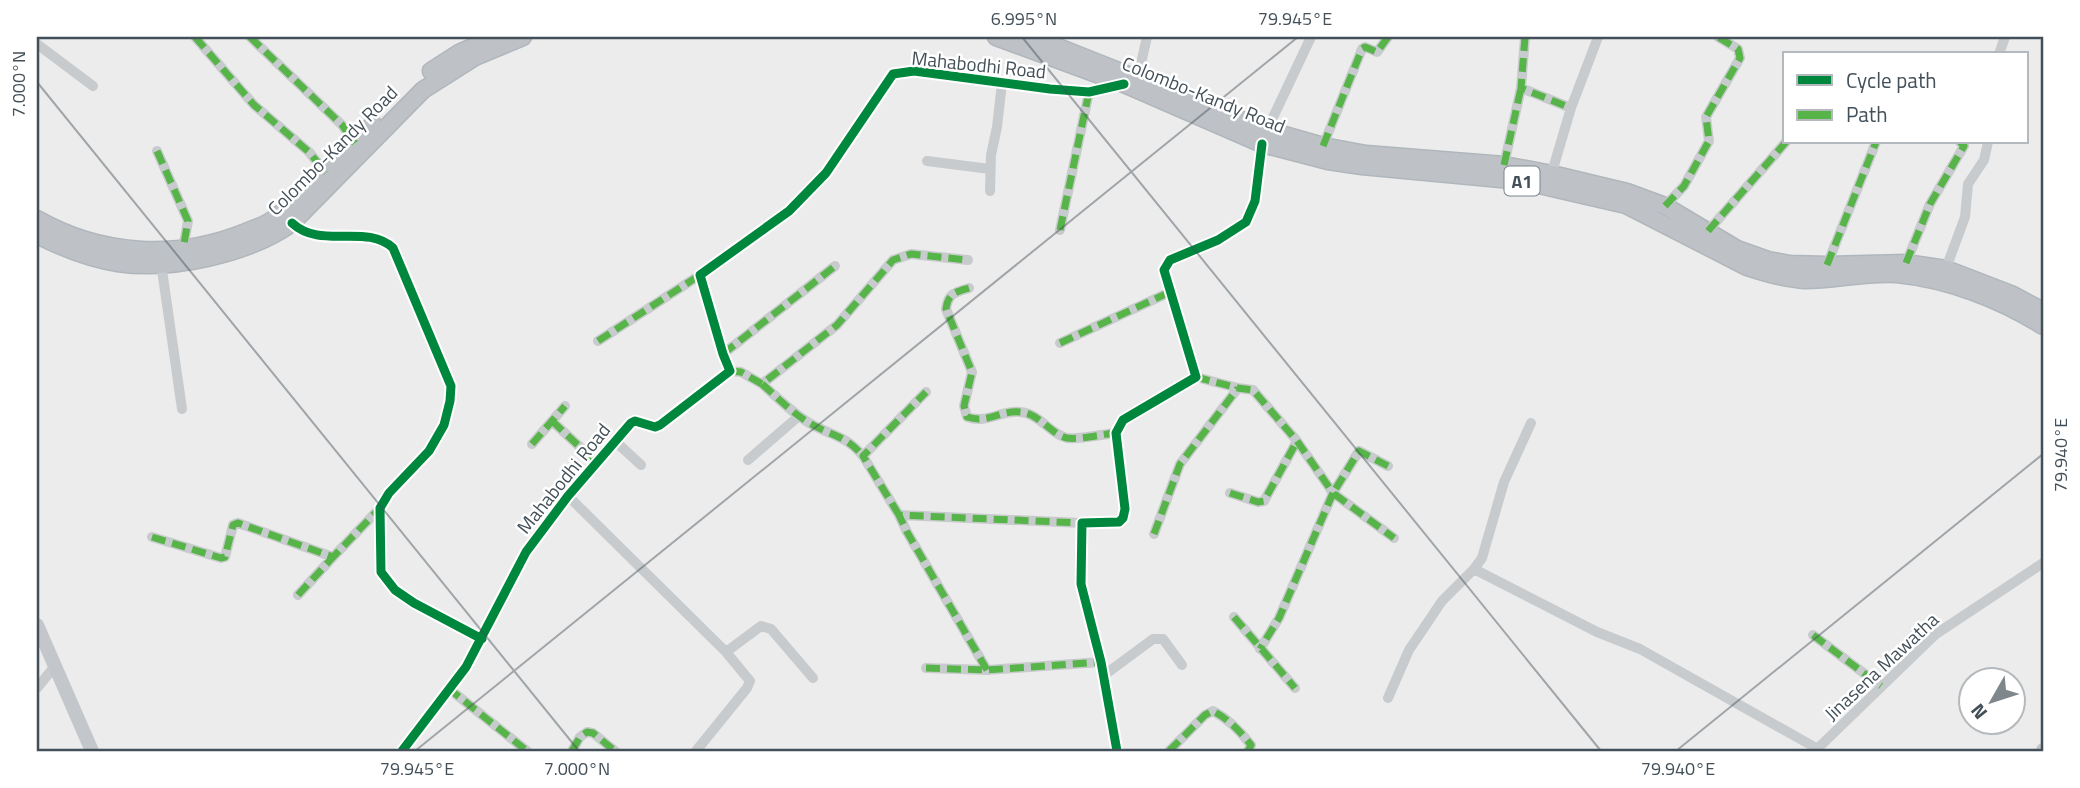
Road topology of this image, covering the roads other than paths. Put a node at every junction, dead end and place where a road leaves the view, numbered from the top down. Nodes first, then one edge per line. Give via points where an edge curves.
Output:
1 (195, 37) edge
2 (250, 37) edge
3 (495, 37) edge
4 (523, 37) edge
5 (996, 37) edge
6 (1033, 37) edge
7 (1147, 37) edge
8 (1311, 37) edge
9 (1388, 37) edge
10 (1525, 37) edge
11 (1598, 37) edge
12 (1718, 37) edge
13 (37, 44) edge
14 (1002, 83) junction
15 (1132, 83) junction
16 (93, 86) dead end
17 (1521, 88) junction
18 (1089, 92) junction
19 (1571, 108) junction
20 (1265, 137) junction
21 (355, 143) junction
22 (1784, 144) edge
23 (1875, 144) edge
24 (1962, 144) edge
25 (1988, 144) edge
26 (1323, 146) junction
27 (157, 150) dead end
28 (927, 161) dead end
29 (1504, 164) junction
30 (990, 169) junction
31 (326, 173) junction
32 (1550, 180) junction
33 (990, 191) dead end
34 (1665, 206) junction
35 (37, 219) edge
36 (292, 223) junction
37 (1060, 230) dead end
38 (1708, 231) junction
39 (37, 235) edge
40 (183, 249) junction
41 (968, 260) dead end
42 (162, 263) junction
43 (1906, 263) junction
44 (1827, 265) junction
45 (835, 266) dead end
46 (701, 275) junction
47 (1943, 275) junction
48 (970, 288) dead end
49 (1171, 292) junction
50 (2043, 312) edge
51 (2043, 326) edge
52 (598, 341) dead end
53 (1060, 343) dead end
54 (723, 354) junction
55 (730, 371) junction
56 (1196, 377) junction
57 (762, 384) junction
58 (1238, 388) junction
59 (926, 392) dead end
60 (565, 406) dead end
61 (182, 409) dead end
62 (799, 416) junction
63 (552, 421) junction
64 (1531, 423) dead end
65 (1116, 433) junction
66 (615, 441) junction
67 (1297, 441) junction
68 (532, 444) dead end
69 (863, 456) junction
70 (748, 460) dead end
71 (596, 462) junction
72 (641, 465) dead end
73 (1388, 466) dead end
74 (1230, 493) dead end
75 (1333, 493) junction
76 (568, 496) junction
77 (380, 508) junction
78 (899, 515) junction
79 (1082, 523) junction
80 (1154, 534) dead end
81 (152, 537) dead end
82 (1394, 538) dead end
83 (332, 557) junction
84 (2043, 563) edge
85 (1475, 569) junction
86 (298, 595) dead end
87 (1234, 617) dead end
88 (37, 625) edge
89 (1813, 635) dead end
90 (482, 639) junction
91 (1260, 649) junction
92 (726, 652) junction
93 (1101, 662) junction
94 (1182, 665) dead end
95 (55, 666) junction
96 (926, 668) dead end
97 (987, 670) junction
98 (1103, 676) junction
99 (813, 678) dead end
100 (1881, 686) junction
101 (37, 688) edge
102 (448, 688) junction
103 (1295, 688) dead end
104 (1388, 698) dead end
105 (1816, 750) edge
106 (92, 751) edge
107 (402, 751) edge
108 (527, 751) edge
109 (572, 751) edge
110 (615, 751) edge
111 (696, 751) edge
112 (1117, 751) edge
113 (1169, 751) edge
114 (1248, 751) edge

1 - 31 street via 254,105 309,152
2 - 21 street
3 - 21 highway, Colombo-Kandy Road via 459,53 417,81
4 - 36 highway, Colombo-Kandy Road via 475,57 423,90
5 - 15 highway, Colombo-Kandy Road / A1
6 - 15 highway, Colombo-Kandy Road / A1
7 - 15 street
8 - 20 street
9 - 26 street via 1377,51 1362,49
10 - 17 street
11 - 19 street
12 - 34 street via 1738,49 1740,58 1706,117 1709,141 1684,186
13 - 16 street
14 - 18 street, Mahabodhi Road
14 - 30 street
14 - 46 street, Mahabodhi Road via 914,71 893,74 825,173 789,211
15 - 18 street, Mahabodhi Road
15 - 20 highway, Colombo-Kandy Road / A1
17 - 19 street
17 - 29 street
18 - 37 street
19 - 32 street
20 - 26 highway, Colombo-Kandy Road / A1
20 - 32 highway, Colombo-Kandy Road / A1 via 1339,163
20 - 49 street via 1255,201 1246,222 1218,240 1170,260 1164,270
21 - 31 highway, Colombo-Kandy Road
22 - 38 street
23 - 44 street
24 - 43 street
25 - 47 street via 1968,184 1965,218
26 - 29 highway, Colombo-Kandy Road / A1 via 1366,154
27 - 40 street via 188,220
28 - 30 street
29 - 32 highway, Colombo-Kandy Road / A1
30 - 33 street
31 - 40 highway, Colombo-Kandy Road via 271,222 226,240
32 - 34 highway, Colombo-Kandy Road / A1 via 1627,192
32 - 47 highway, Colombo-Kandy Road / A1 via 1626,205 1763,272 1802,280
34 - 38 highway, Colombo-Kandy Road / A1
35 - 40 highway, Colombo-Kandy Road via 67,235 116,249
36 - 42 highway, Colombo-Kandy Road via 227,254
36 - 77 street via 314,236 375,238 393,248 451,386 444,425 429,451
38 - 44 highway, Colombo-Kandy Road / A1 via 1737,249 1768,260
39 - 42 highway, Colombo-Kandy Road via 117,263
41 - 57 street via 911,254 892,260 837,325
42 - 61 street
43 - 44 highway, Colombo-Kandy Road / A1
43 - 47 highway, Colombo-Kandy Road / A1
45 - 54 street
46 - 52 street
46 - 54 street
47 - 50 highway, Colombo-Kandy Road / A1 via 2011,294
47 - 51 highway, Colombo-Kandy Road / A1
48 - 65 street via 951,294 946,309 971,372 964,406 967,418 978,421 1022,411 1069,438
49 - 53 street
49 - 56 street
54 - 55 street
55 - 57 street
55 - 66 street, Mahabodhi Road via 660,425 633,422
56 - 58 street
56 - 65 street via 1123,421
57 - 62 street
58 - 67 street via 1253,390
58 - 80 street via 1180,464
59 - 69 street
60 - 63 street
62 - 69 street via 852,443
62 - 70 street
63 - 68 street
63 - 71 street
64 - 85 street via 1504,482
65 - 79 street via 1124,517 1119,522
66 - 71 street, Mahabodhi Road
66 - 72 street
67 - 74 street via 1264,501
67 - 75 street
69 - 78 street
71 - 76 street, Mahabodhi Road
73 - 75 street via 1359,451
75 - 82 street
75 - 91 street via 1279,618
76 - 90 street, Mahabodhi Road via 526,552
76 - 92 street
77 - 83 street
77 - 90 street via 381,572 394,590
78 - 79 street
78 - 97 street
79 - 93 street via 1081,584
81 - 83 street via 220,558 225,557 233,525 238,523
83 - 86 street
84 - 100 street, Jinasena Mawatha via 1936,634
85 - 104 street via 1442,601 1409,650
85 - 105 street via 1640,649
87 - 91 street
88 - 95 main road
89 - 100 street
90 - 102 street, Mahabodhi Road
91 - 103 street
92 - 99 street via 766,626
92 - 111 street via 750,681
93 - 97 street
93 - 98 street
94 - 98 street via 1158,637
95 - 101 street
95 - 106 main road
96 - 97 street
98 - 112 street
100 - 105 street, Jinasena Mawatha
102 - 107 street, Mahabodhi Road
102 - 108 street
109 - 110 street via 587,732
113 - 114 street via 1213,710 1246,739 1251,745

